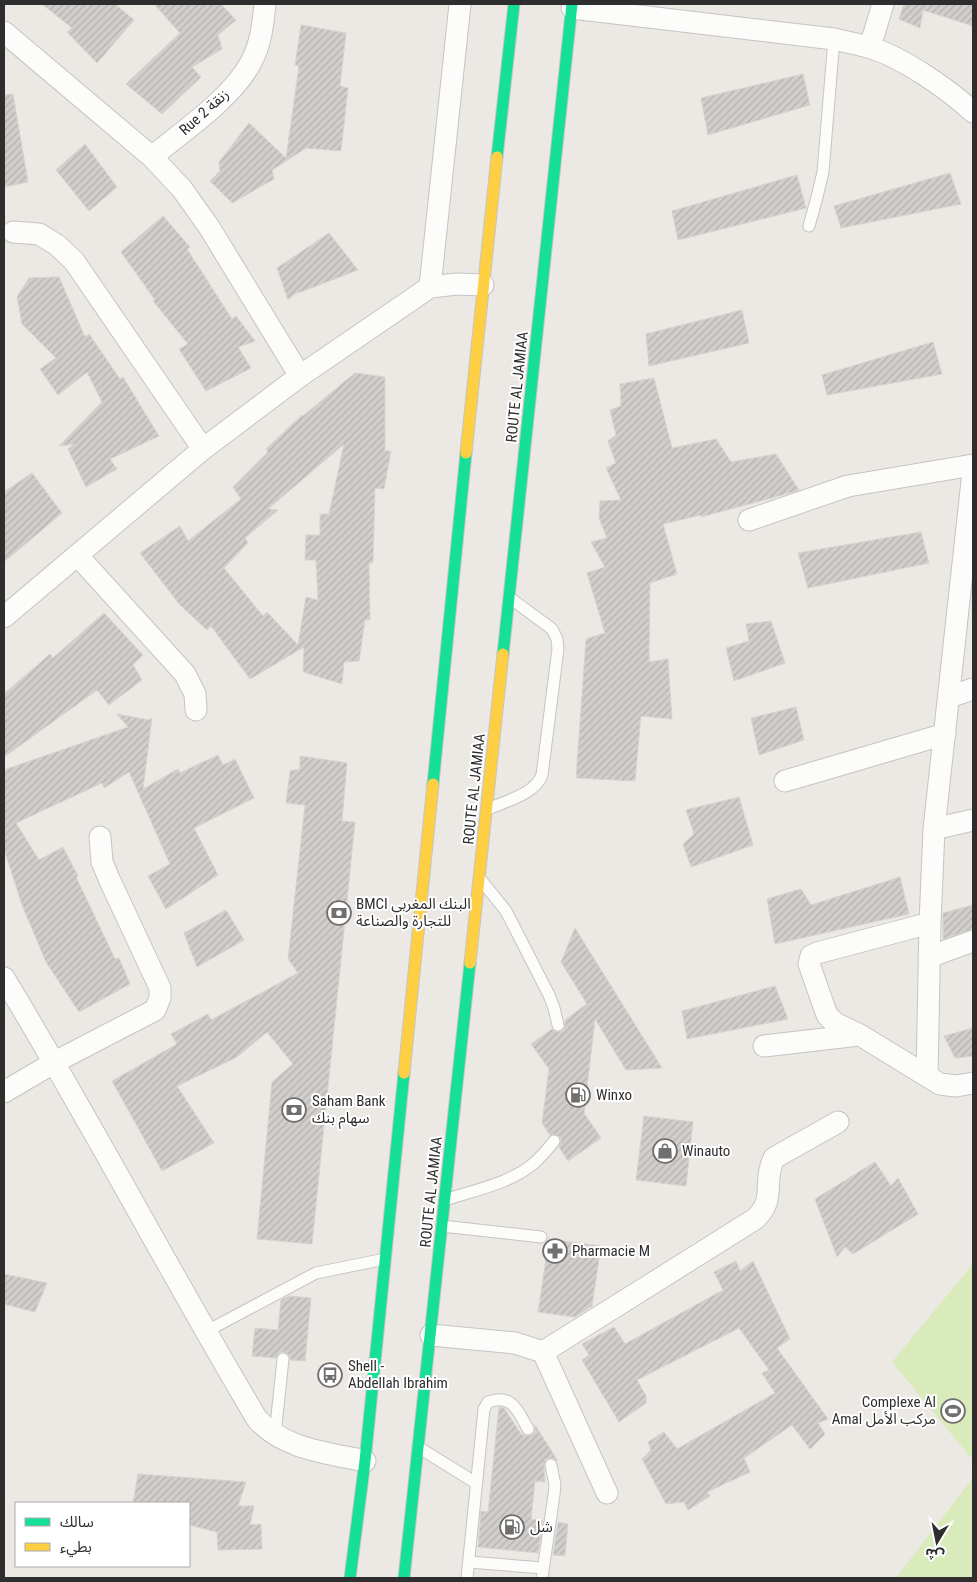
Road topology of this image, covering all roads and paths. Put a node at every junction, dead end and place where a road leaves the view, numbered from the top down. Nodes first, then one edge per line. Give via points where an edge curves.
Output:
1 (265, 4) edge
2 (460, 4) edge
3 (514, 4) edge
4 (883, 4) edge
5 (572, 6) edge
6 (634, 9) edge
7 (4, 32) edge
8 (834, 40) junction
9 (870, 47) junction
10 (973, 112) edge
11 (152, 157) junction
12 (809, 226) dead end
13 (13, 232) dead end
14 (483, 285) junction
15 (430, 287) junction
16 (300, 376) junction
17 (203, 449) junction
18 (973, 465) edge
19 (973, 472) edge
20 (749, 520) dead end
21 (971, 522) edge
22 (77, 554) junction
23 (509, 597) junction
24 (4, 617) edge
25 (973, 689) edge
26 (948, 697) junction
27 (196, 710) dead end
28 (945, 734) junction
29 (785, 781) dead end
30 (487, 810) junction
31 (973, 820) edge
32 (934, 829) junction
33 (100, 837) dead end
34 (480, 877) junction
35 (930, 923) junction
36 (973, 942) edge
37 (929, 957) junction
38 (4, 978) edge
39 (558, 1025) dead end
40 (860, 1035) junction
41 (764, 1046) dead end
42 (55, 1062) junction
43 (927, 1076) junction
44 (973, 1083) edge
45 (4, 1092) edge
46 (838, 1122) dead end
47 (554, 1141) dead end
48 (445, 1200) junction
49 (442, 1226) junction
50 (542, 1237) dead end
51 (385, 1259) junction
52 (205, 1332) junction
53 (431, 1335) junction
54 (543, 1352) junction
55 (283, 1359) dead end
56 (528, 1429) dead end
57 (275, 1434) junction
58 (418, 1447) junction
59 (365, 1461) junction
60 (551, 1465) dead end
61 (476, 1483) junction
62 (607, 1493) dead end
63 (469, 1562) junction
64 (543, 1573) edge
65 (350, 1578) edge
66 (404, 1578) edge
67 (468, 1578) edge

1 - 11 street, Rue 2 زنقة via 262,32 250,64 224,98
2 - 15 street
3 - 14 main road
4 - 9 street
5 - 6 street
5 - 23 main road, ROUTE AL JAMIAA
6 - 8 street
7 - 11 street
8 - 9 street
8 - 12 lane via 822,172
9 - 10 street via 955,95
11 - 16 street via 182,189 209,227
13 - 17 street via 39,234 57,244 74,261
14 - 15 street
14 - 51 main road
15 - 16 street
16 - 17 street
17 - 22 street
18 - 20 street via 848,486
19 - 21 street
21 - 26 street
22 - 24 street
22 - 27 street via 185,674 195,694
23 - 30 main road, ROUTE AL JAMIAA
23 - 30 lane via 552,629 558,649 539,782 533,789
25 - 26 street
26 - 28 street
28 - 29 street
28 - 32 street
30 - 34 main road, ROUTE AL JAMIAA
31 - 32 street
32 - 35 street
33 - 42 street via 102,862 160,988 160,998 155,1010
34 - 39 lane via 506,911 549,995
34 - 48 main road, ROUTE AL JAMIAA
35 - 37 street
35 - 40 street via 811,956 809,964 827,1015 835,1023
36 - 37 street
37 - 43 street
38 - 42 street
40 - 41 street
40 - 43 street
42 - 45 street
42 - 52 street
43 - 44 street via 940,1084
46 - 54 street via 774,1158 770,1165 767,1204 755,1219
47 - 48 lane via 518,1174
48 - 49 main road, ROUTE AL JAMIAA
49 - 50 lane
49 - 53 main road, ROUTE AL JAMIAA
51 - 52 lane via 322,1270 290,1291
51 - 59 main road
52 - 57 street via 257,1419
53 - 54 street via 515,1343
53 - 58 main road, ROUTE AL JAMIAA
54 - 62 street
55 - 57 lane
56 - 61 lane via 513,1404 504,1399 488,1402 482,1418
57 - 59 street via 304,1447
58 - 61 lane
58 - 66 main road, ROUTE AL JAMIAA
59 - 65 main road
60 - 64 lane via 555,1485
61 - 63 lane
63 - 64 lane
63 - 67 lane

